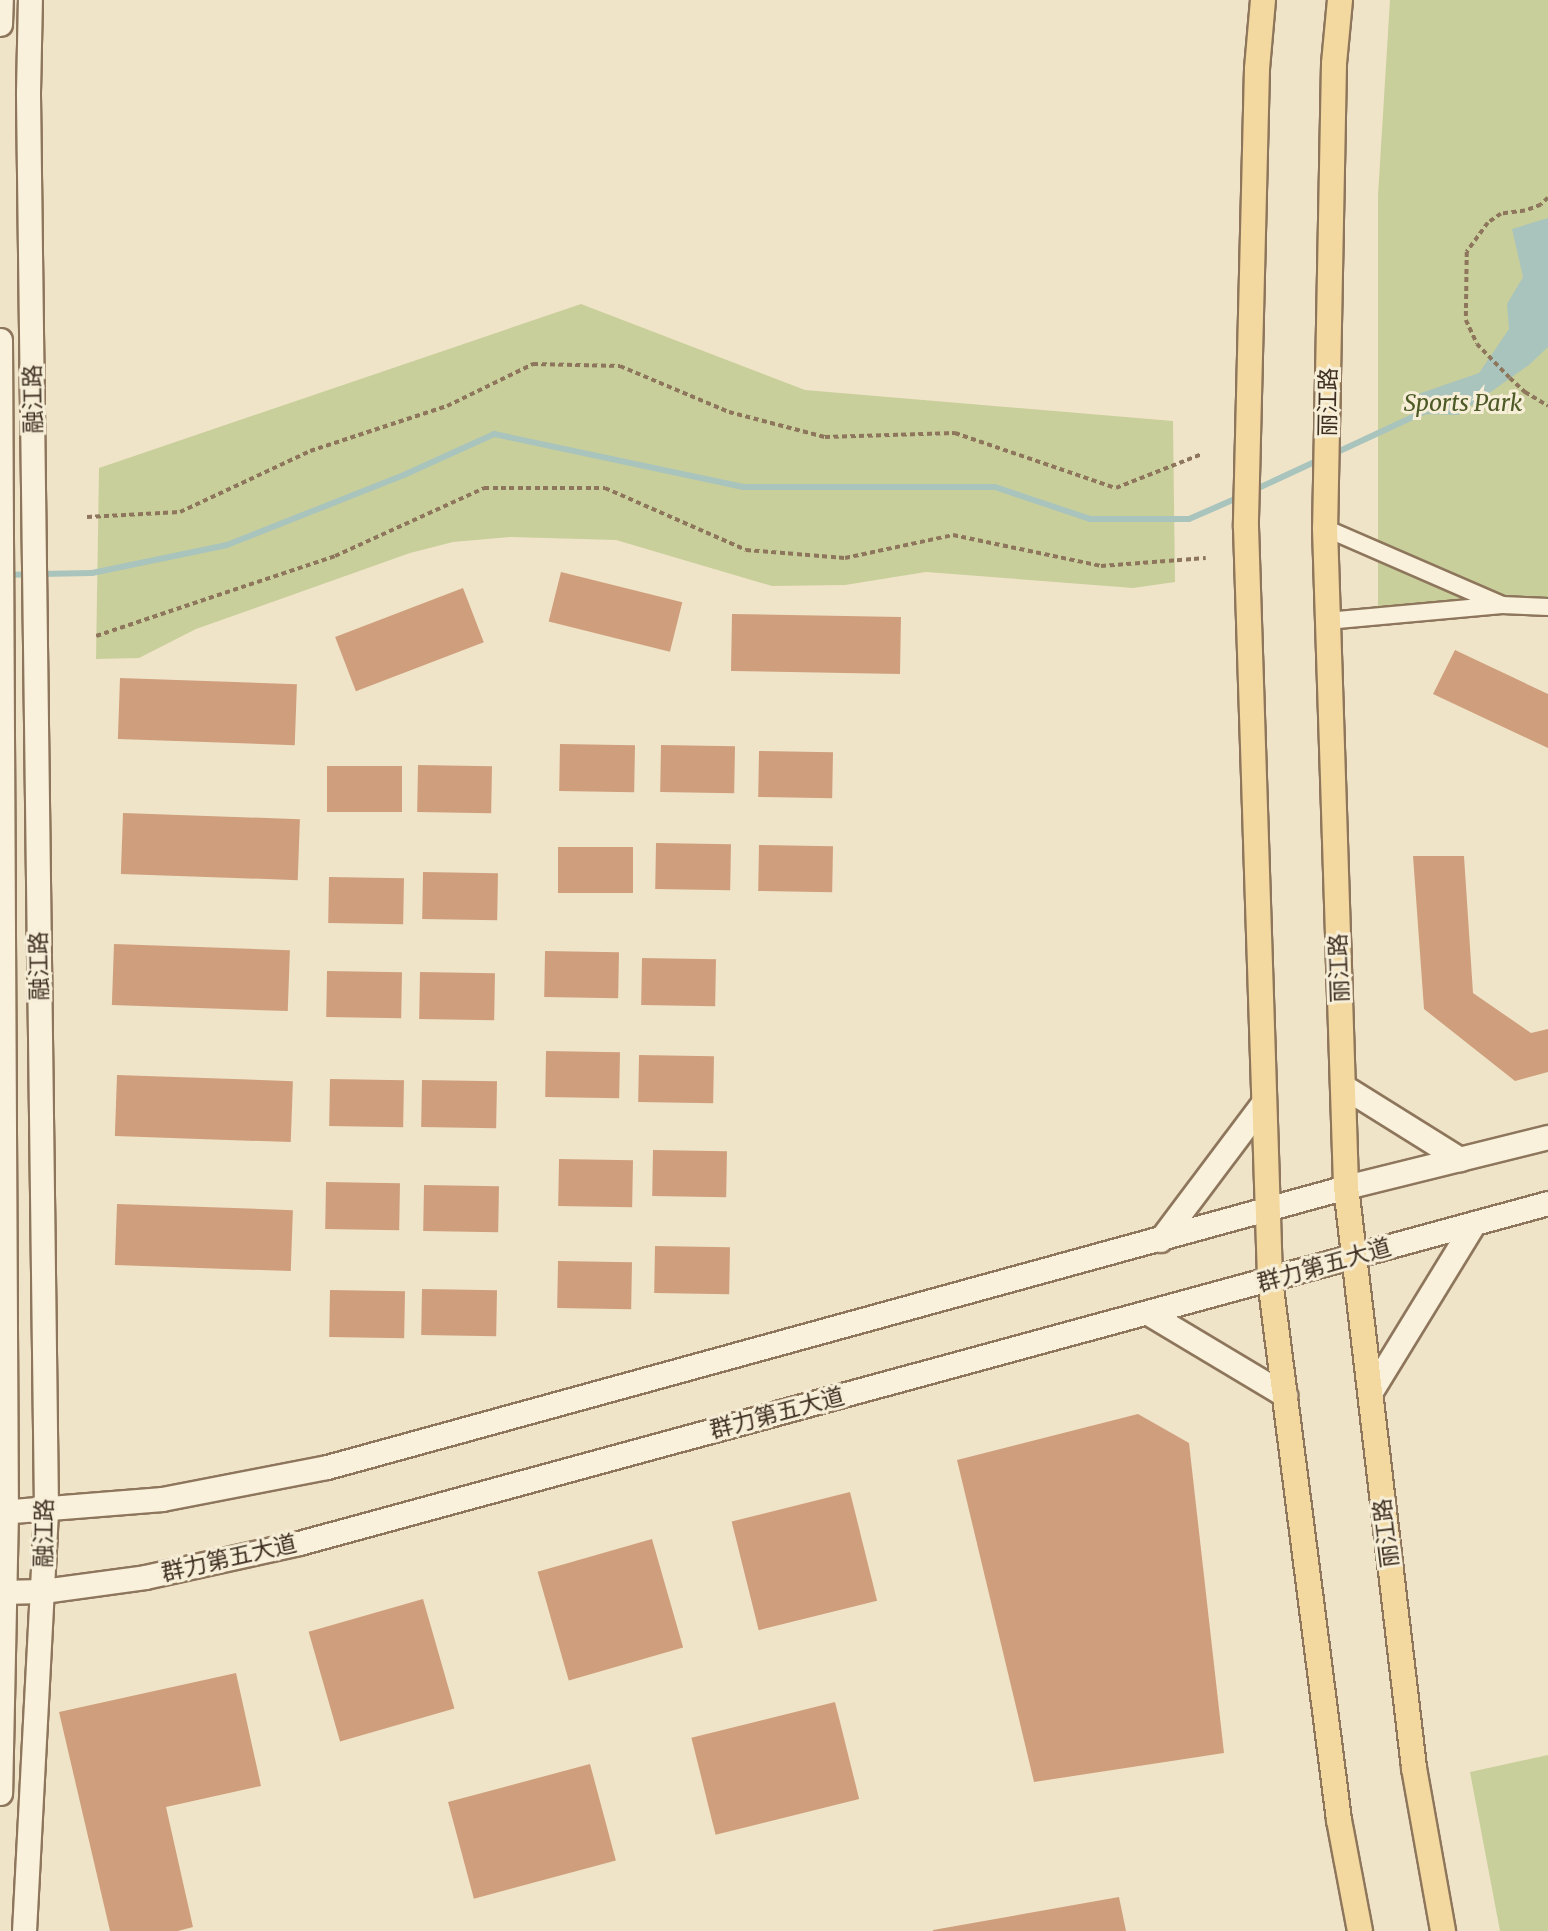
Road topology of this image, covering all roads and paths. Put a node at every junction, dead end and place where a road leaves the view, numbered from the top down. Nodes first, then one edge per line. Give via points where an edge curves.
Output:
1 (1, 0) edge
2 (30, 0) edge
3 (1263, 0) edge
4 (1340, 0) edge
5 (0, 24) edge
6 (1548, 198) edge
7 (0, 340) edge
8 (1548, 406) edge
9 (1202, 454) dead end
10 (87, 517) dead end
11 (1325, 528) junction
12 (1206, 558) dead end
13 (1502, 604) junction
14 (1548, 607) edge
15 (1327, 621) junction
16 (96, 636) dead end
17 (1343, 1086) junction
18 (1262, 1104) junction
19 (1548, 1136) edge
20 (1460, 1159) junction
21 (1346, 1187) junction
22 (1548, 1203) edge
23 (1267, 1211) junction
24 (1474, 1223) junction
25 (1160, 1240) junction
26 (1353, 1256) junction
27 (1270, 1280) junction
28 (1147, 1313) junction
29 (1370, 1393) junction
30 (1284, 1395) junction
31 (46, 1508) junction
32 (3, 1511) edge
33 (43, 1591) junction
34 (2, 1592) edge
35 (0, 1793) edge
36 (24, 1931) edge
37 (1360, 1931) edge
38 (1443, 1931) edge

1 - 5 main road
2 - 31 main road, 融江路
3 - 18 main road via 1257,69 1246,527
4 - 11 main road, 丽江路 via 1334,64
6 - 8 path via 1525,211 1501,214 1488,223 1467,252 1466,320 1477,344 1525,392
7 - 32 main road, 融江路
9 - 10 path via 1116,488 956,433 825,436 729,412 620,366 533,364 447,406 310,451 180,512
11 - 13 street
11 - 15 main road, 丽江路
12 - 16 path via 1101,566 953,535 845,558 746,550 605,488 484,488 335,556
13 - 14 street
13 - 15 street
15 - 17 main road, 丽江路
17 - 20 main road
17 - 21 main road, 丽江路
18 - 23 main road
18 - 25 main road
19 - 20 main road
20 - 21 main road
21 - 23 main road
21 - 26 main road, 丽江路
22 - 24 main road, 群力第五大道
23 - 25 main road
23 - 27 main road
24 - 26 main road, 群力第五大道
24 - 29 main road
25 - 31 main road via 327,1467 162,1499
26 - 27 main road, 群力第五大道
26 - 29 main road, 丽江路
27 - 28 main road, 群力第五大道
27 - 30 main road
28 - 30 main road
28 - 33 main road, 群力第五大道 via 299,1543 145,1577
29 - 38 main road, 丽江路 via 1414,1768
30 - 37 main road via 1339,1820
31 - 32 main road
31 - 33 main road, 融江路
32 - 34 main road, 融江路
33 - 34 main road, 群力第五大道
33 - 36 main road, 融江路
34 - 35 main road, 融江路

